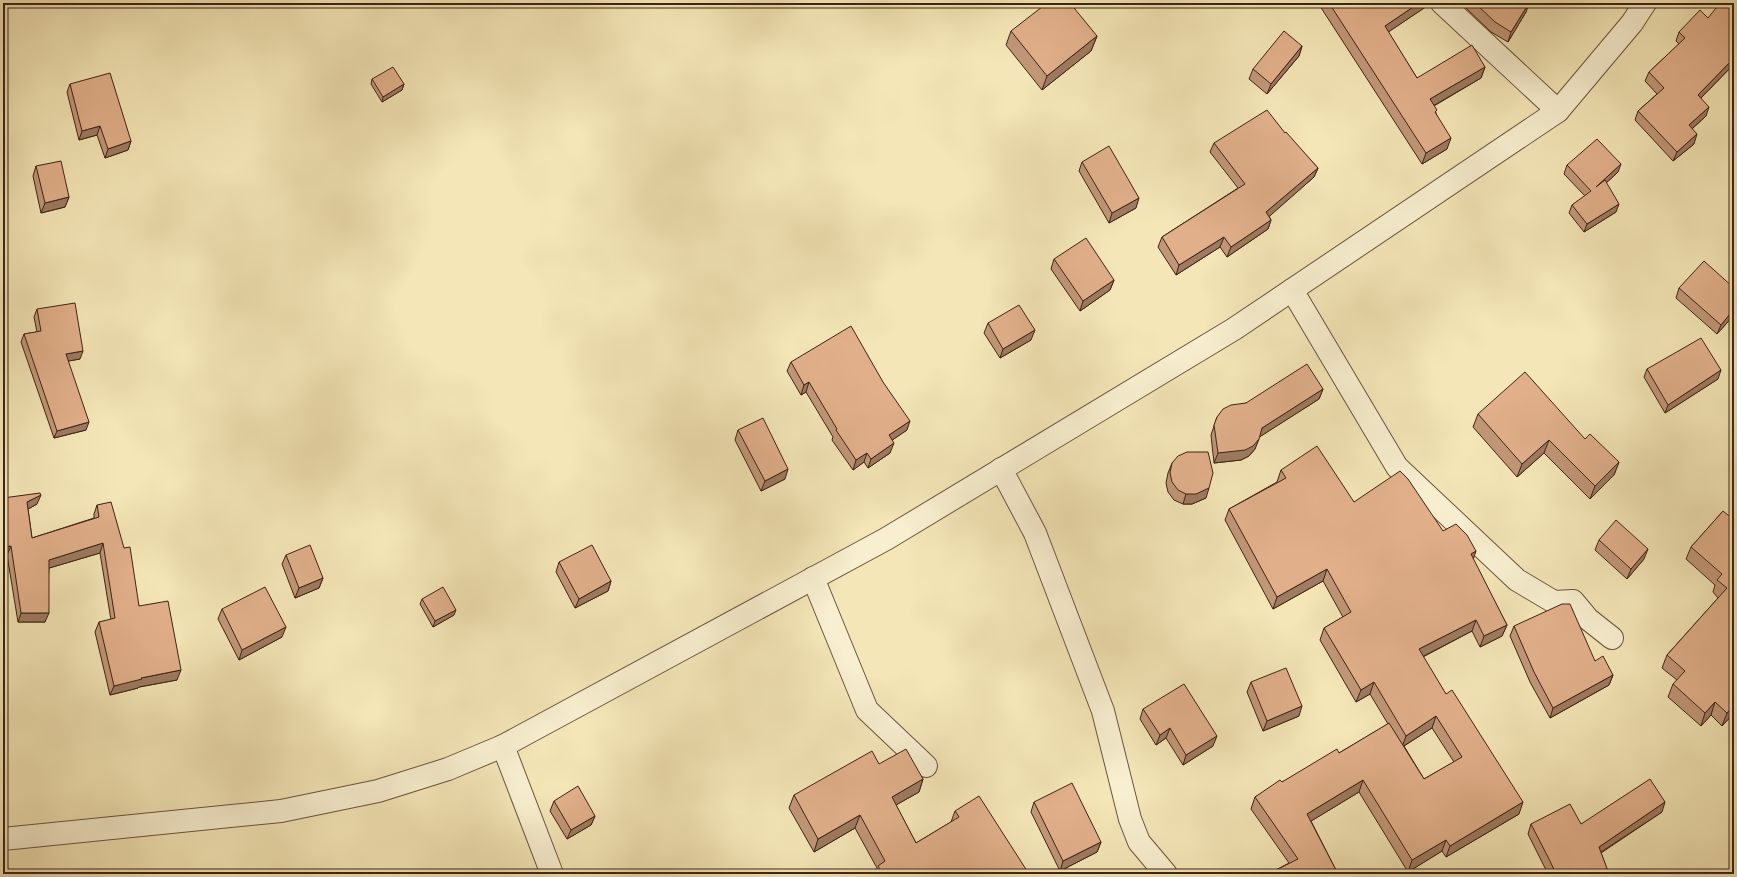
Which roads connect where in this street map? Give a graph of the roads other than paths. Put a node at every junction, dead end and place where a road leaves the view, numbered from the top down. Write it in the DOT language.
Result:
graph roads {
  1 [pos="1442,3"];
  2 [pos="1645,3"];
  3 [pos="1558,112"];
  4 [pos="1292,290"];
  5 [pos="1001,469"];
  6 [pos="813,578"];
  7 [pos="1612,638"];
  8 [pos="503,746"];
  9 [pos="926,766"];
  10 [pos="3,839"];
  11 [pos="552,874"];
  12 [pos="1166,874"];
  1 -- 3 [label="street"];
  2 -- 3 [label="street"];
  3 -- 4 [label="street"];
  4 -- 5 [label="street"];
  4 -- 7 [label="street"];
  5 -- 6 [label="street"];
  5 -- 12 [label="street"];
  6 -- 8 [label="street"];
  6 -- 9 [label="street"];
  8 -- 10 [label="street"];
  8 -- 11 [label="street"];
}
